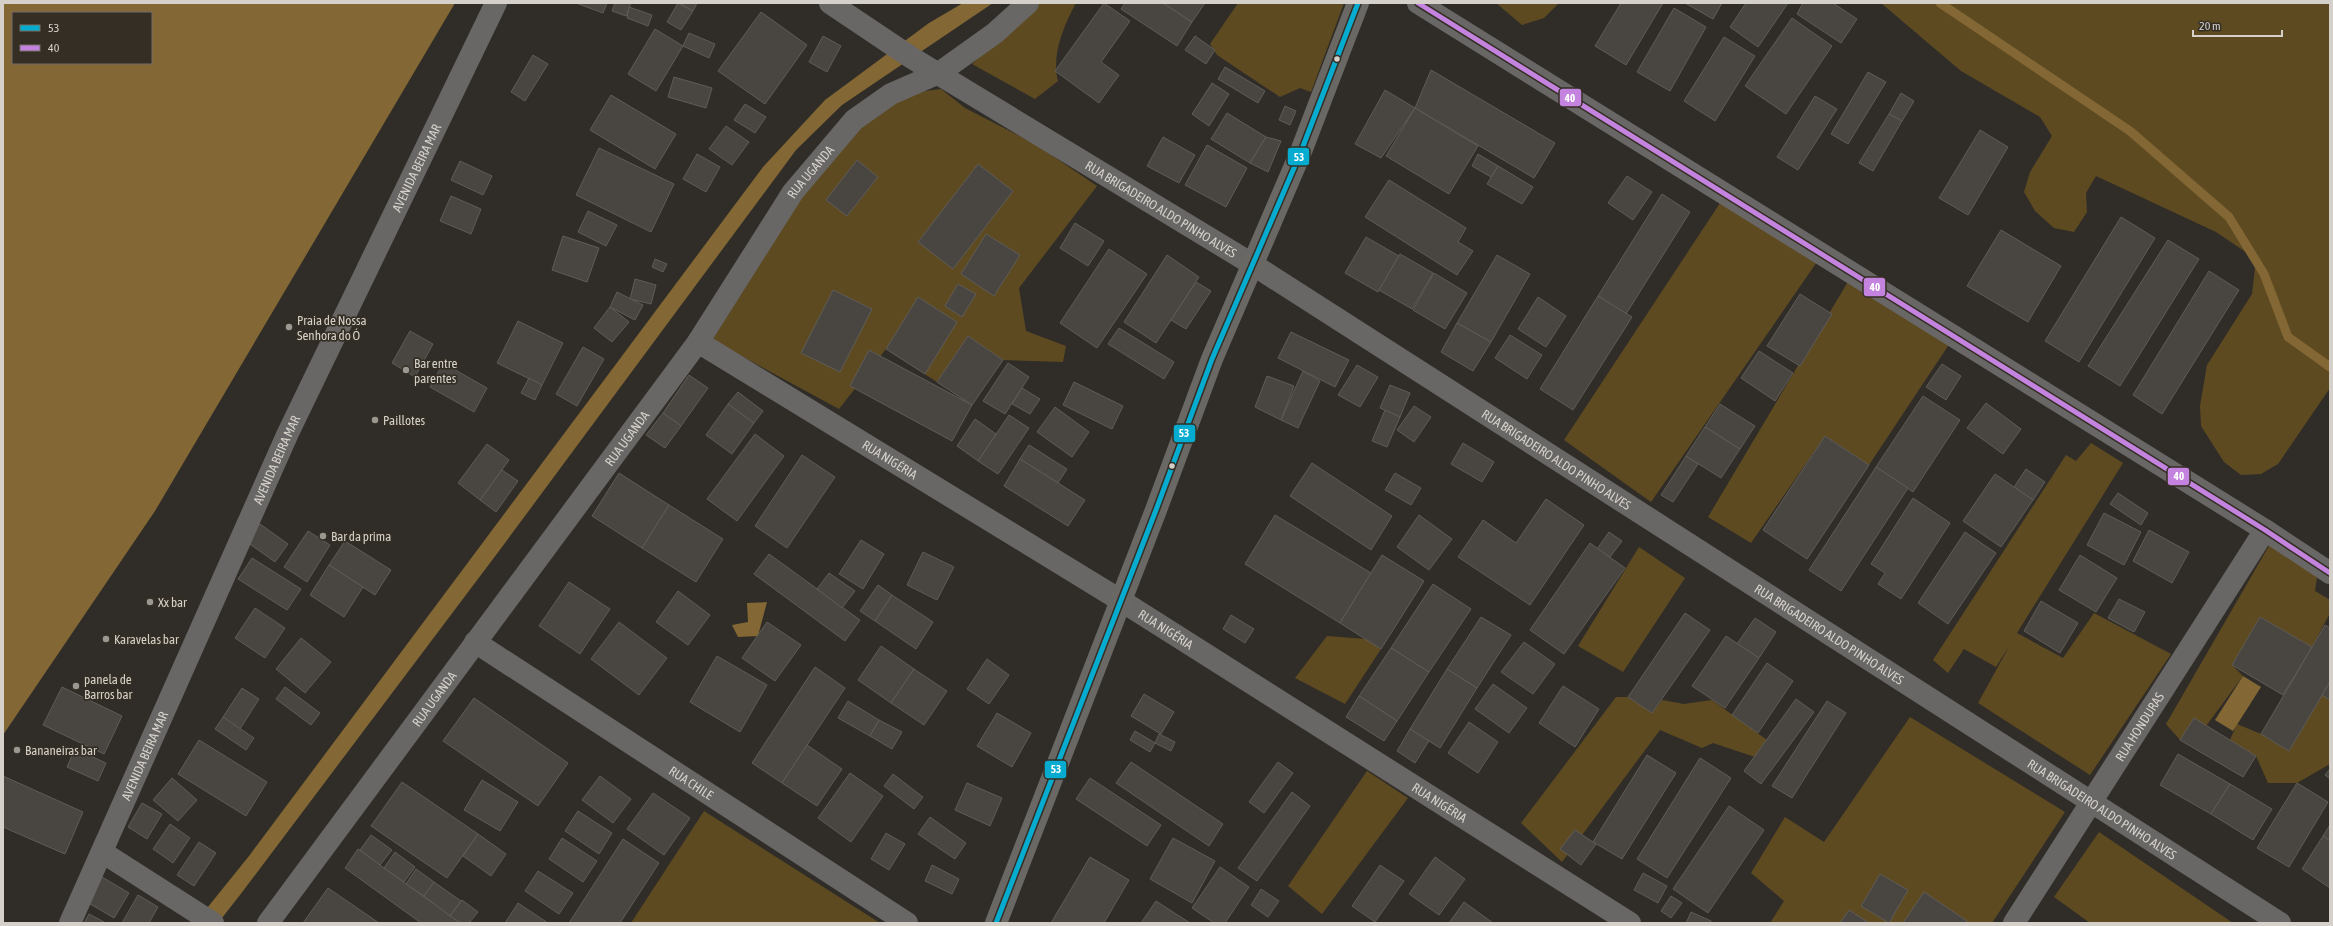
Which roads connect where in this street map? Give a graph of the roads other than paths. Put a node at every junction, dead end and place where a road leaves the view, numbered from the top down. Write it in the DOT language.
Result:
graph roads {
  1 [pos="496,3"];
  2 [pos="830,3"];
  3 [pos="1028,3"];
  4 [pos="1358,3"];
  5 [pos="1418,3"];
  6 [pos="939,73"];
  7 [pos="1252,264"];
  8 [pos="698,342"];
  9 [pos="2265,530"];
  10 [pos="2330,574"];
  11 [pos="1120,600"];
  12 [pos="475,642"];
  13 [pos="2092,804"];
  14 [pos="102,852"];
  15 [pos="70,923"];
  16 [pos="213,923"];
  17 [pos="268,923"];
  18 [pos="907,923"];
  19 [pos="996,923"];
  20 [pos="1630,923"];
  21 [pos="2014,923"];
  22 [pos="2280,923"];
  1 -- 14 [label="street, AVENIDA BEIRA MAR"];
  2 -- 6 [label="street, RUA BRIGADEIRO ALDO PINHO ALVES"];
  3 -- 6 [label="street, RUA UGANDA"];
  4 -- 7 [label="main road"];
  5 -- 9 [label="street"];
  6 -- 7 [label="street, RUA BRIGADEIRO ALDO PINHO ALVES"];
  6 -- 8 [label="street, RUA UGANDA"];
  7 -- 11 [label="main road"];
  7 -- 13 [label="street, RUA BRIGADEIRO ALDO PINHO ALVES"];
  8 -- 11 [label="street, RUA NIGÉRIA"];
  8 -- 12 [label="street, RUA UGANDA"];
  9 -- 10 [label="street"];
  9 -- 13 [label="street, RUA HONDURAS"];
  11 -- 19 [label="main road"];
  11 -- 20 [label="street, RUA NIGÉRIA"];
  12 -- 17 [label="street, RUA UGANDA"];
  12 -- 18 [label="street, RUA CHILE"];
  13 -- 21 [label="street, RUA HONDURAS"];
  13 -- 22 [label="street, RUA BRIGADEIRO ALDO PINHO ALVES"];
  14 -- 15 [label="street, AVENIDA BEIRA MAR"];
  14 -- 16 [label="street"];
}
